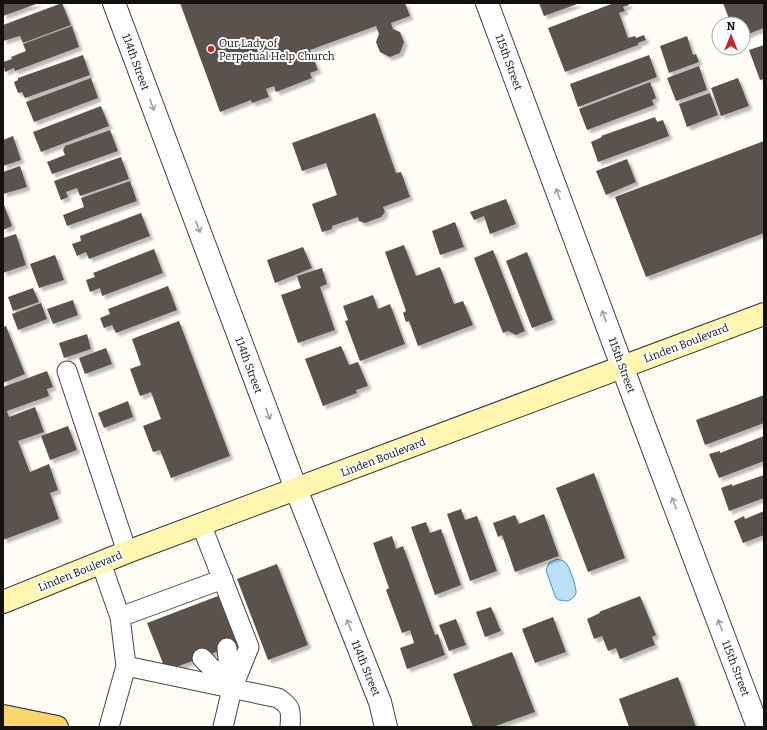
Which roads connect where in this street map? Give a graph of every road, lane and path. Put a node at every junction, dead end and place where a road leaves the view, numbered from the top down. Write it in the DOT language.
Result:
graph roads {
  1 [pos="114,3"];
  2 [pos="487,3"];
  3 [pos="764,314"];
  4 [pos="623,367"];
  5 [pos="67,371"];
  6 [pos="296,489"];
  7 [pos="201,524"];
  8 [pos="127,552"];
  9 [pos="101,562"];
  10 [pos="223,580"];
  11 [pos="3,602"];
  12 [pos="120,617"];
  13 [pos="227,648"];
  14 [pos="202,658"];
  15 [pos="126,666"];
  16 [pos="180,666"];
  17 [pos="232,689"];
  18 [pos="3,716"];
  19 [pos="57,727"];
  20 [pos="109,727"];
  21 [pos="223,727"];
  22 [pos="290,727"];
  23 [pos="386,727"];
  24 [pos="758,727"];
  1 -- 6 [label="street, 114th Street, one-way"];
  4 -- 2 [label="street, 115th Street, one-way"];
  3 -- 4 [label="main road, Linden Boulevard"];
  4 -- 6 [label="main road, Linden Boulevard"];
  24 -- 4 [label="street, 115th Street, one-way"];
  5 -- 8 [label="lane"];
  6 -- 7 [label="main road, Linden Boulevard"];
  23 -- 6 [label="street, 114th Street, one-way"];
  7 -- 8 [label="main road, Linden Boulevard"];
  7 -- 10 [label="lane"];
  8 -- 9 [label="main road, Linden Boulevard"];
  9 -- 11 [label="main road, Linden Boulevard"];
  9 -- 12 [label="lane"];
  10 -- 12 [label="lane"];
  10 -- 17 [label="lane"];
  12 -- 15 [label="lane"];
  13 -- 17 [label="lane"];
  14 -- 17 [label="lane"];
  15 -- 17 [label="lane"];
  15 -- 20 [label="lane"];
  16 -- 17 [label="lane"];
  17 -- 21 [label="lane"];
  17 -- 22 [label="lane"];
  18 -- 19 [label="main road"];
}
